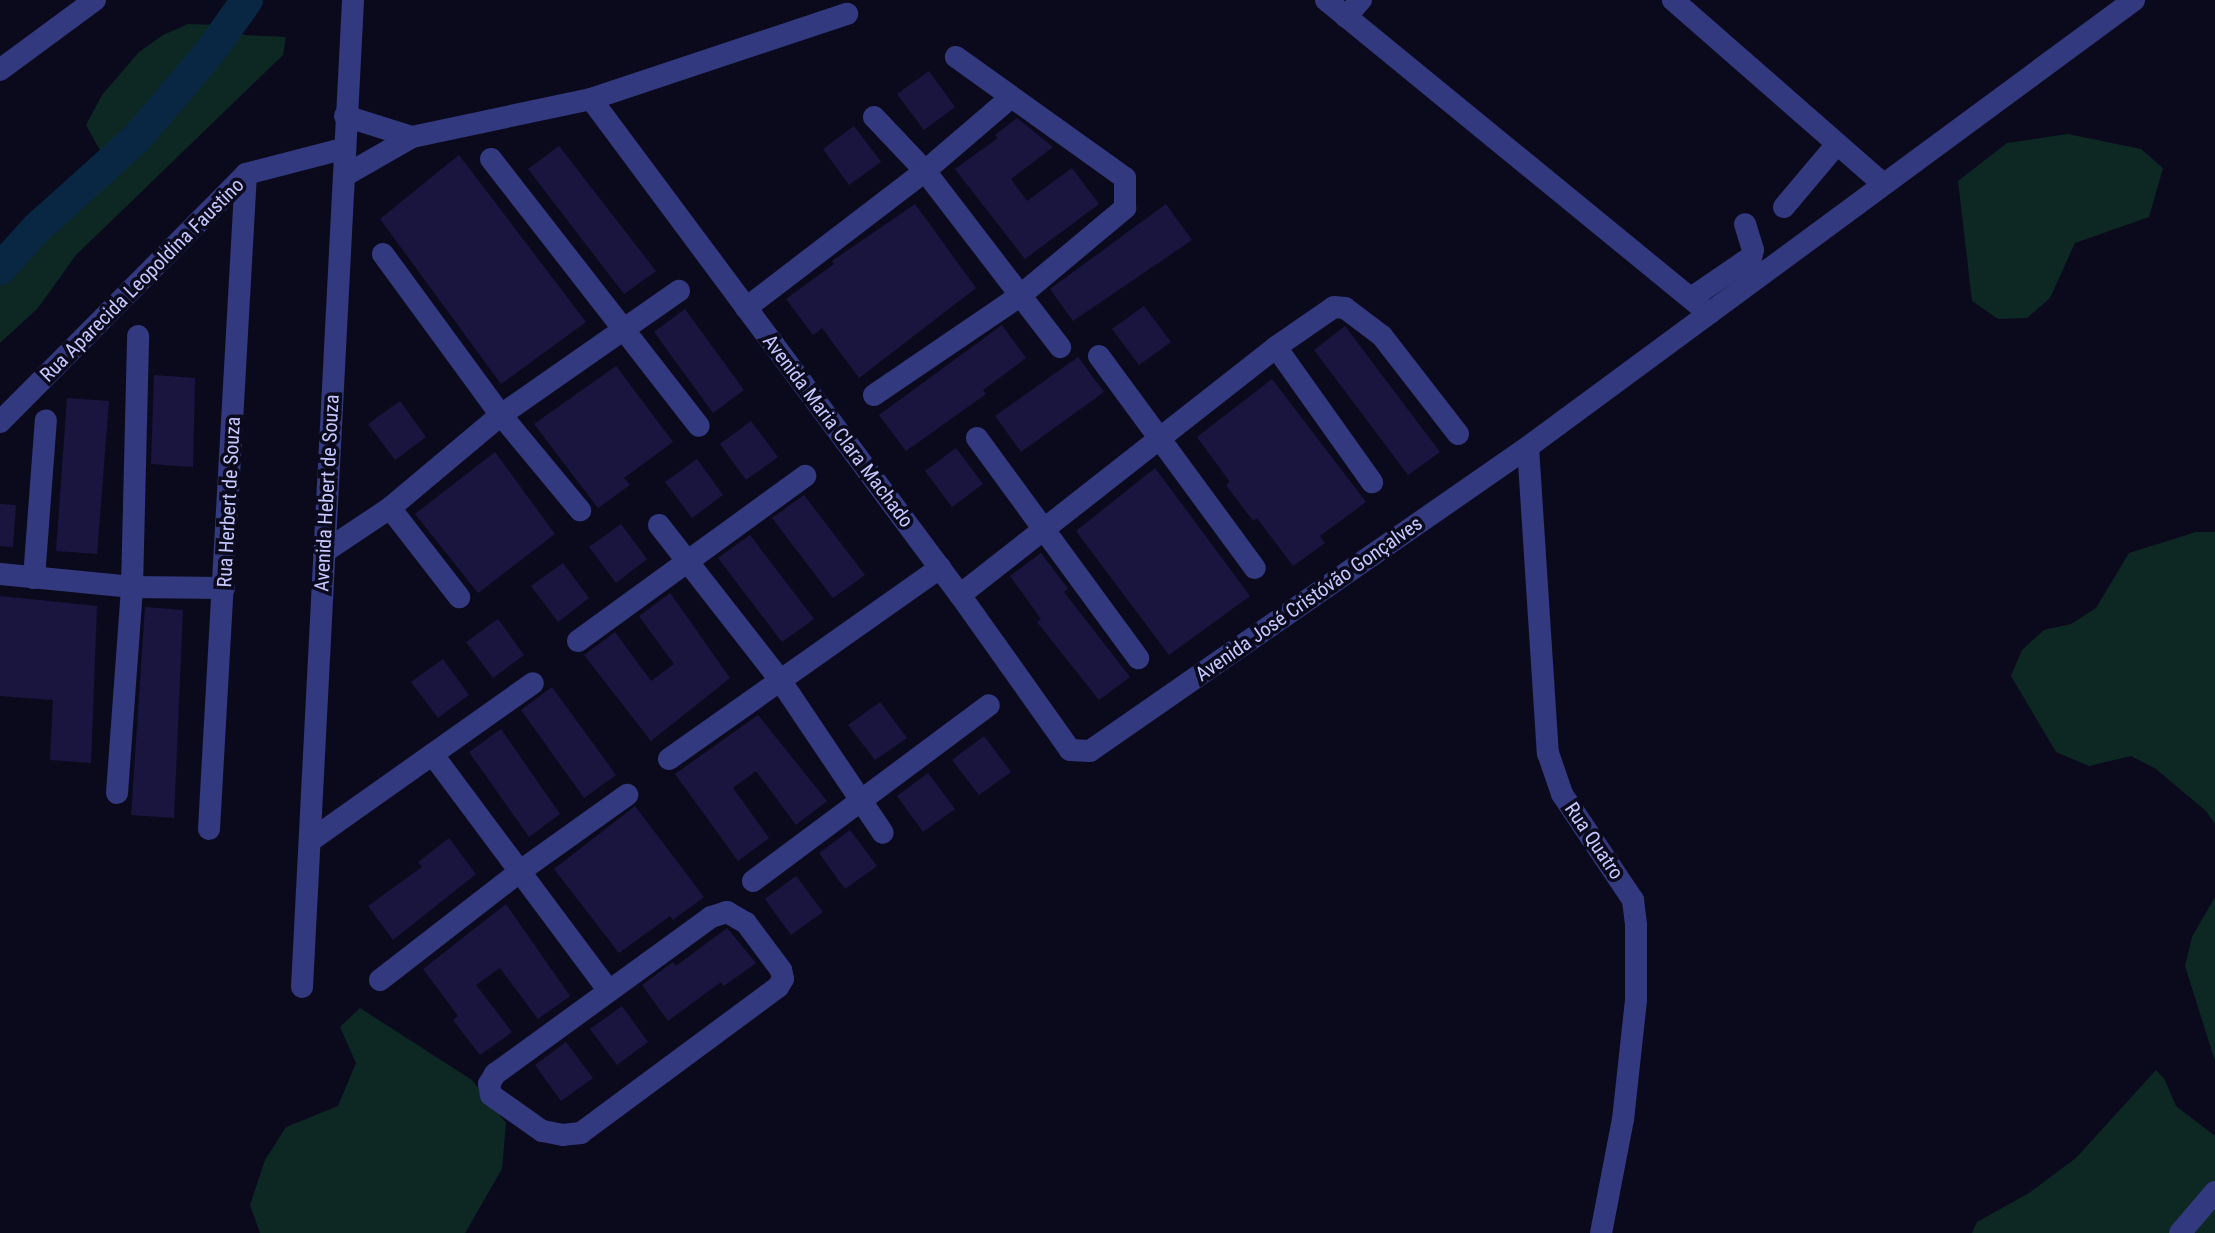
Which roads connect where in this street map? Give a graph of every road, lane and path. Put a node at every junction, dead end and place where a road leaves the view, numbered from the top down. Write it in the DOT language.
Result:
graph roads {
  1 [pos="95,0"];
  2 [pos="1326,0"];
  3 [pos="1673,0"];
  4 [pos="2134,0"];
  5 [pos="1354,8"];
  6 [pos="352,11"];
  7 [pos="847,14"];
  8 [pos="956,57"];
  9 [pos="0,70"];
  10 [pos="591,99"];
  11 [pos="1009,99"];
  12 [pos="345,116"];
  13 [pos="874,117"];
  14 [pos="412,137"];
  15 [pos="1837,144"];
  16 [pos="343,149"];
  17 [pos="491,159"];
  18 [pos="925,171"];
  19 [pos="246,174"];
  20 [pos="344,176"];
  21 [pos="1883,184"];
  22 [pos="1784,207"];
  23 [pos="1745,224"];
  24 [pos="383,254"];
  25 [pos="679,291"];
  26 [pos="1021,295"];
  27 [pos="1691,298"];
  28 [pos="746,308"];
  29 [pos="1709,313"];
  30 [pos="621,330"];
  31 [pos="138,336"];
  32 [pos="1060,347"];
  33 [pos="1276,347"];
  34 [pos="1099,356"];
  35 [pos="874,395"];
  36 [pos="501,415"];
  37 [pos="46,420"];
  38 [pos="0,422"];
  39 [pos="699,426"];
  40 [pos="1458,434"];
  41 [pos="1161,436"];
  42 [pos="977,438"];
  43 [pos="1528,447"];
  44 [pos="805,476"];
  45 [pos="1372,482"];
  46 [pos="390,508"];
  47 [pos="580,510"];
  48 [pos="659,525"];
  49 [pos="1043,529"];
  50 [pos="324,552"];
  51 [pos="685,561"];
  52 [pos="940,568"];
  53 [pos="1255,568"];
  54 [pos="0,574"];
  55 [pos="34,578"];
  56 [pos="132,587"];
  57 [pos="224,588"];
  58 [pos="960,595"];
  59 [pos="459,597"];
  60 [pos="578,641"];
  61 [pos="1138,658"];
  62 [pos="780,680"];
  63 [pos="533,683"];
  64 [pos="989,705"];
  65 [pos="1090,751"];
  66 [pos="433,755"];
  67 [pos="669,759"];
  68 [pos="117,793"];
  69 [pos="627,795"];
  70 [pos="862,802"];
  71 [pos="209,829"];
  72 [pos="883,833"];
  73 [pos="310,841"];
  74 [pos="519,872"];
  75 [pos="753,881"];
  76 [pos="380,980"];
  77 [pos="302,987"];
  78 [pos="608,990"];
  79 [pos="2215,1192"];
  80 [pos="1601,1233"];
  81 [pos="2180,1233"];
  1 -- 9 [label="street"];
  2 -- 5 [label="street"];
  3 -- 15 [label="street"];
  4 -- 21 [label="street, Avenida José Cristóvão Gonçalves"];
  5 -- 27 [label="street"];
  6 -- 12 [label="street, Avenida Hebert de Souza"];
  7 -- 10 [label="street"];
  8 -- 11 [label="street"];
  10 -- 14 [label="street"];
  10 -- 28 [label="street, Avenida Maria Clara Machado"];
  11 -- 18 [label="street"];
  11 -- 26 [label="street"];
  12 -- 14 [label="street"];
  12 -- 16 [label="street, Avenida Hebert de Souza"];
  13 -- 18 [label="street"];
  14 -- 20 [label="street"];
  15 -- 21 [label="street"];
  15 -- 22 [label="street"];
  16 -- 19 [label="street, Rua Aparecida Leopoldina Faustino"];
  16 -- 20 [label="street, Avenida Hebert de Souza"];
  17 -- 30 [label="street"];
  18 -- 26 [label="street"];
  18 -- 28 [label="street"];
  19 -- 38 [label="street, Rua Aparecida Leopoldina Faustino"];
  19 -- 57 [label="street, Rua Herbert de Souza"];
  20 -- 50 [label="street, Avenida Hebert de Souza"];
  21 -- 29 [label="street, Avenida José Cristóvão Gonçalves"];
  23 -- 27 [label="street"];
  24 -- 36 [label="street"];
  25 -- 30 [label="street"];
  26 -- 32 [label="street"];
  26 -- 35 [label="street"];
  27 -- 29 [label="street"];
  28 -- 52 [label="street, Avenida Maria Clara Machado"];
  29 -- 43 [label="street, Avenida José Cristóvão Gonçalves"];
  30 -- 36 [label="street"];
  30 -- 39 [label="street"];
  31 -- 56 [label="street"];
  33 -- 40 [label="street"];
  33 -- 41 [label="street"];
  33 -- 45 [label="street"];
  34 -- 41 [label="street"];
  36 -- 46 [label="street"];
  36 -- 47 [label="street"];
  37 -- 55 [label="street"];
  41 -- 49 [label="street"];
  41 -- 53 [label="street"];
  42 -- 49 [label="street"];
  43 -- 65 [label="street, Avenida José Cristóvão Gonçalves"];
  43 -- 80 [label="street, Rua Quatro"];
  44 -- 51 [label="street"];
  46 -- 50 [label="street"];
  46 -- 59 [label="street"];
  48 -- 51 [label="street"];
  49 -- 58 [label="street"];
  49 -- 61 [label="street"];
  50 -- 73 [label="street, Avenida Hebert de Souza"];
  51 -- 60 [label="street"];
  51 -- 62 [label="street"];
  52 -- 58 [label="street, Avenida Maria Clara Machado"];
  52 -- 62 [label="street"];
  54 -- 55 [label="street"];
  55 -- 56 [label="street"];
  56 -- 57 [label="street"];
  56 -- 68 [label="street"];
  57 -- 71 [label="street, Rua Herbert de Souza"];
  58 -- 65 [label="street, Avenida Maria Clara Machado"];
  62 -- 67 [label="street"];
  62 -- 70 [label="street"];
  63 -- 66 [label="street"];
  64 -- 70 [label="street"];
  66 -- 73 [label="street"];
  66 -- 74 [label="street"];
  69 -- 74 [label="street"];
  70 -- 72 [label="street"];
  70 -- 75 [label="street"];
  73 -- 77 [label="street, Avenida Hebert de Souza"];
  74 -- 76 [label="street"];
  74 -- 78 [label="street"];
  78 -- 78 [label="street"];
  79 -- 81 [label="street"];
}
